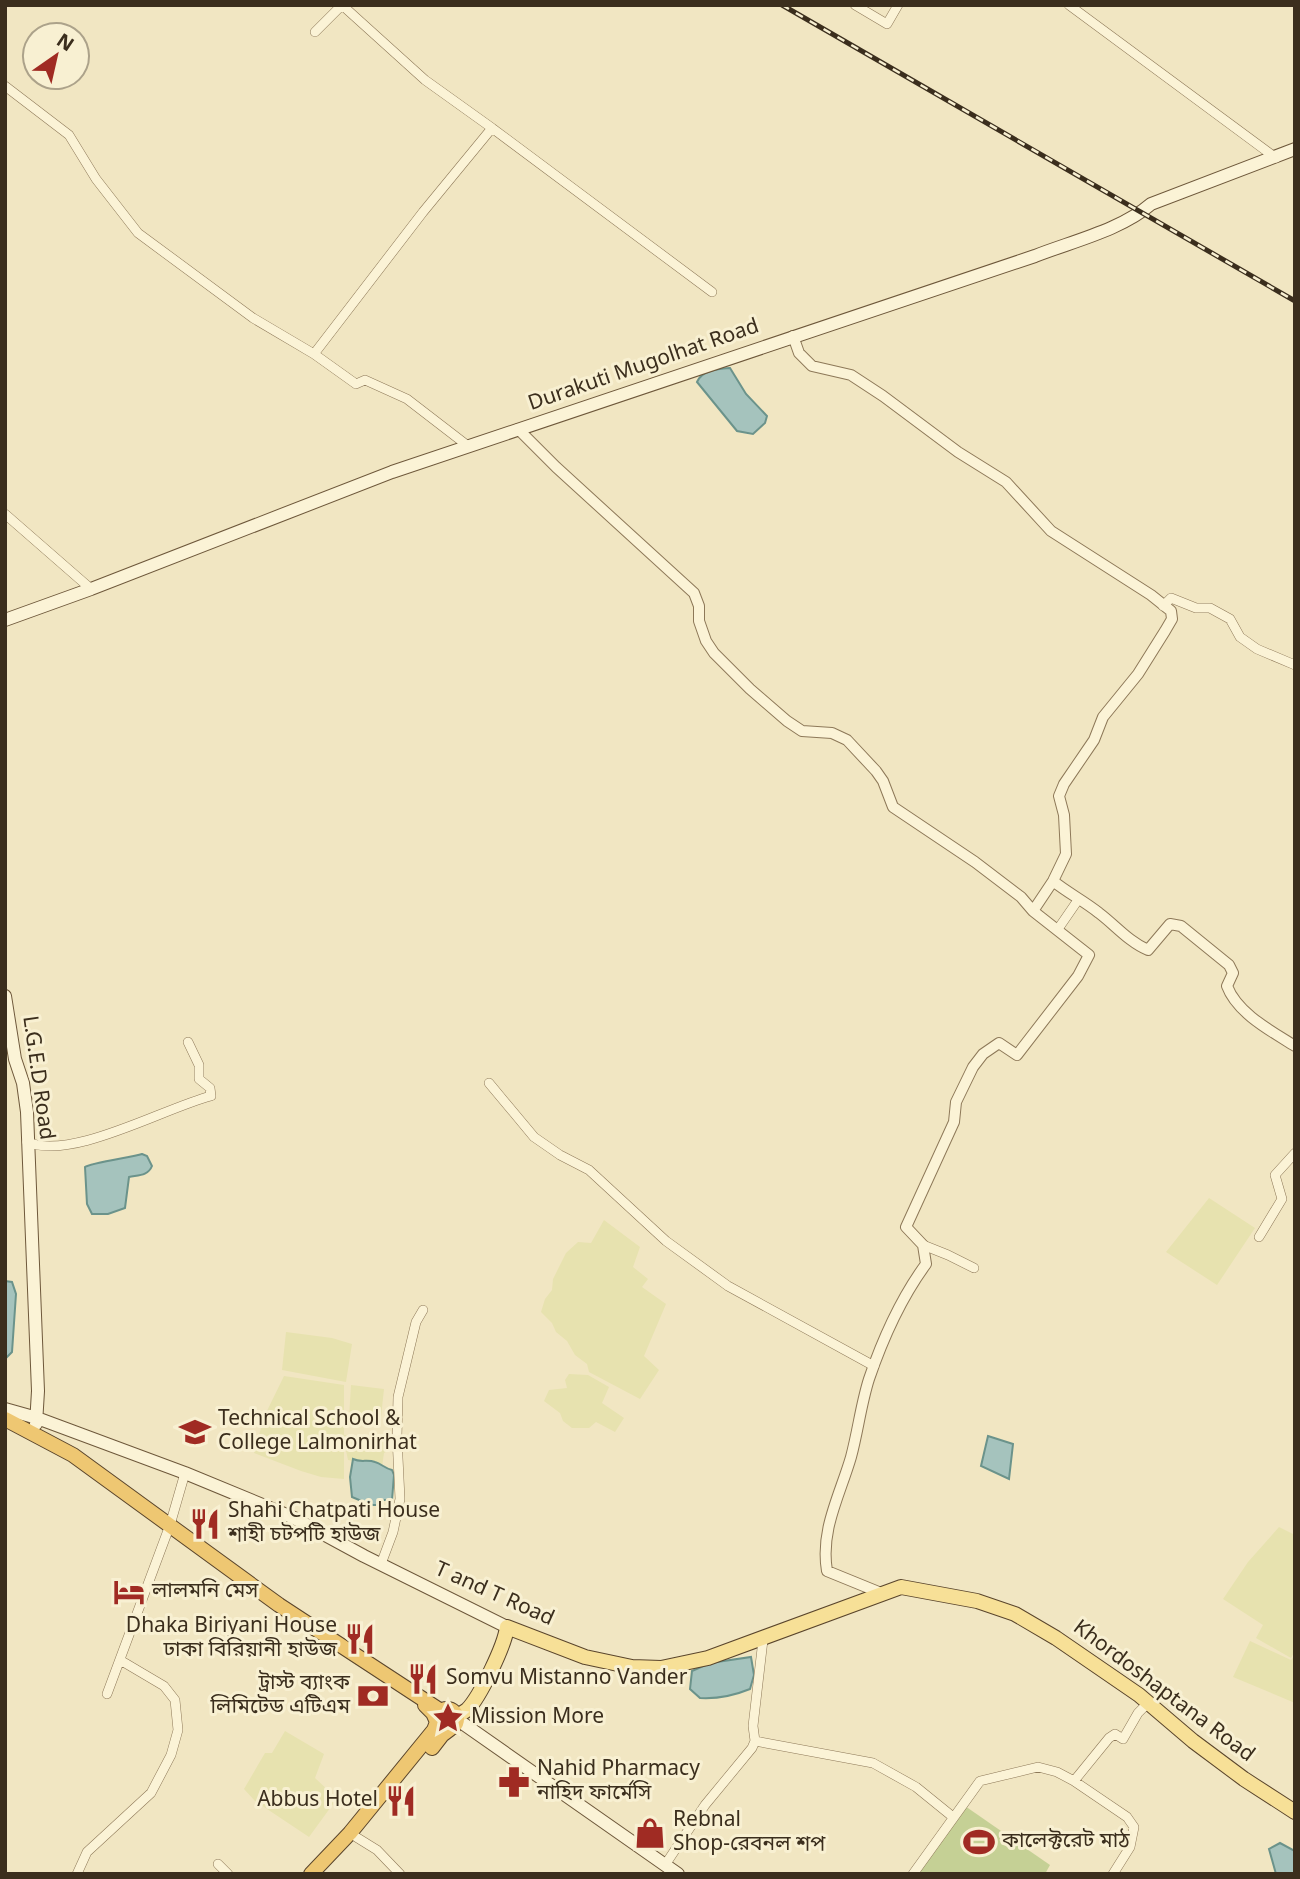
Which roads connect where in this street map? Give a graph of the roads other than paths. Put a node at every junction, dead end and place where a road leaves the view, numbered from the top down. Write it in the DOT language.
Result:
graph roads {
  1 [pos="342,5"];
  2 [pos="855,5"];
  3 [pos="898,5"];
  4 [pos="1069,5"];
  5 [pos="316,32"];
  6 [pos="5,86"];
  7 [pos="492,128"];
  8 [pos="1295,149"];
  9 [pos="1276,158"];
  10 [pos="712,292"];
  11 [pos="793,336"];
  12 [pos="314,354"];
  13 [pos="518,429"];
  14 [pos="468,446"];
  15 [pos="5,514"];
  16 [pos="90,589"];
  17 [pos="1163,606"];
  18 [pos="5,620"];
  19 [pos="1295,665"];
  20 [pos="1053,881"];
  21 [pos="1078,900"];
  22 [pos="1033,911"];
  23 [pos="1058,929"];
  24 [pos="5,996"];
  25 [pos="188,1042"];
  26 [pos="1295,1045"];
  27 [pos="489,1083"];
  28 [pos="27,1142"];
  29 [pos="1295,1153"];
  30 [pos="1259,1237"];
  31 [pos="923,1245"];
  32 [pos="974,1268"];
  33 [pos="423,1310"];
  34 [pos="874,1366"];
  35 [pos="5,1409"];
  36 [pos="37,1418"];
  37 [pos="5,1419"];
  38 [pos="36,1435"];
  39 [pos="185,1473"];
  40 [pos="170,1525"];
  41 [pos="381,1564"];
  42 [pos="881,1593"];
  43 [pos="507,1627"];
  44 [pos="764,1640"];
  45 [pos="120,1660"];
  46 [pos="107,1694"];
  47 [pos="1147,1704"];
  48 [pos="449,1719"];
  49 [pos="755,1741"];
  50 [pos="1074,1781"];
  51 [pos="1295,1812"];
  52 [pos="953,1817"];
  53 [pos="356,1837"];
  54 [pos="218,1864"];
  55 [pos="665,1865"];
  56 [pos="77,1874"];
  57 [pos="228,1874"];
  58 [pos="311,1874"];
  59 [pos="321,1874"];
  60 [pos="400,1874"];
  61 [pos="678,1874"];
  62 [pos="913,1874"];
  63 [pos="1113,1874"];
  1 -- 5 [label="street"];
  1 -- 7 [label="street"];
  2 -- 3 [label="street"];
  4 -- 9 [label="street"];
  6 -- 12 [label="street"];
  7 -- 10 [label="street"];
  7 -- 12 [label="street"];
  8 -- 9 [label="main road, Durakuti Mugolhat Road"];
  9 -- 11 [label="main road, Durakuti Mugolhat Road"];
  11 -- 13 [label="main road, Durakuti Mugolhat Road"];
  11 -- 17 [label="street"];
  12 -- 14 [label="street"];
  13 -- 14 [label="main road, Durakuti Mugolhat Road"];
  13 -- 22 [label="street"];
  14 -- 16 [label="main road, Durakuti Mugolhat Road"];
  15 -- 16 [label="street"];
  16 -- 18 [label="main road, Durakuti Mugolhat Road"];
  17 -- 19 [label="street"];
  17 -- 20 [label="street"];
  20 -- 21 [label="street"];
  20 -- 22 [label="street"];
  21 -- 23 [label="street"];
  21 -- 26 [label="street"];
  22 -- 23 [label="street"];
  23 -- 31 [label="street"];
  24 -- 28 [label="main road, L.G.E.D Road"];
  25 -- 28 [label="street"];
  27 -- 34 [label="street"];
  28 -- 36 [label="main road, L.G.E.D Road"];
  29 -- 30 [label="street"];
  31 -- 32 [label="street"];
  31 -- 34 [label="street"];
  33 -- 41 [label="street"];
  34 -- 42 [label="street"];
  35 -- 36 [label="main road, T and T Road"];
  36 -- 38 [label="main road, L.G.E.D Road"];
  36 -- 39 [label="main road, T and T Road"];
  37 -- 38 [label="highway"];
  38 -- 40 [label="highway"];
  39 -- 40 [label="street"];
  39 -- 41 [label="main road, T and T Road"];
  40 -- 45 [label="street"];
  40 -- 48 [label="highway"];
  41 -- 43 [label="main road, T and T Road"];
  42 -- 44 [label="main road, Khordoshaptana Road"];
  42 -- 47 [label="main road, Khordoshaptana Road"];
  43 -- 44 [label="main road, T and T Road"];
  43 -- 48 [label="main road"];
  44 -- 49 [label="street"];
  45 -- 46 [label="street"];
  45 -- 56 [label="street"];
  47 -- 50 [label="street"];
  47 -- 51 [label="main road, Khordoshaptana Road"];
  48 -- 53 [label="highway"];
  48 -- 55 [label="main road"];
  48 -- 58 [label="highway"];
  49 -- 52 [label="street"];
  49 -- 55 [label="street"];
  50 -- 52 [label="street"];
  50 -- 63 [label="street"];
  52 -- 62 [label="street"];
  53 -- 59 [label="highway"];
  53 -- 60 [label="street"];
  54 -- 57 [label="street"];
  55 -- 61 [label="main road"];
}
